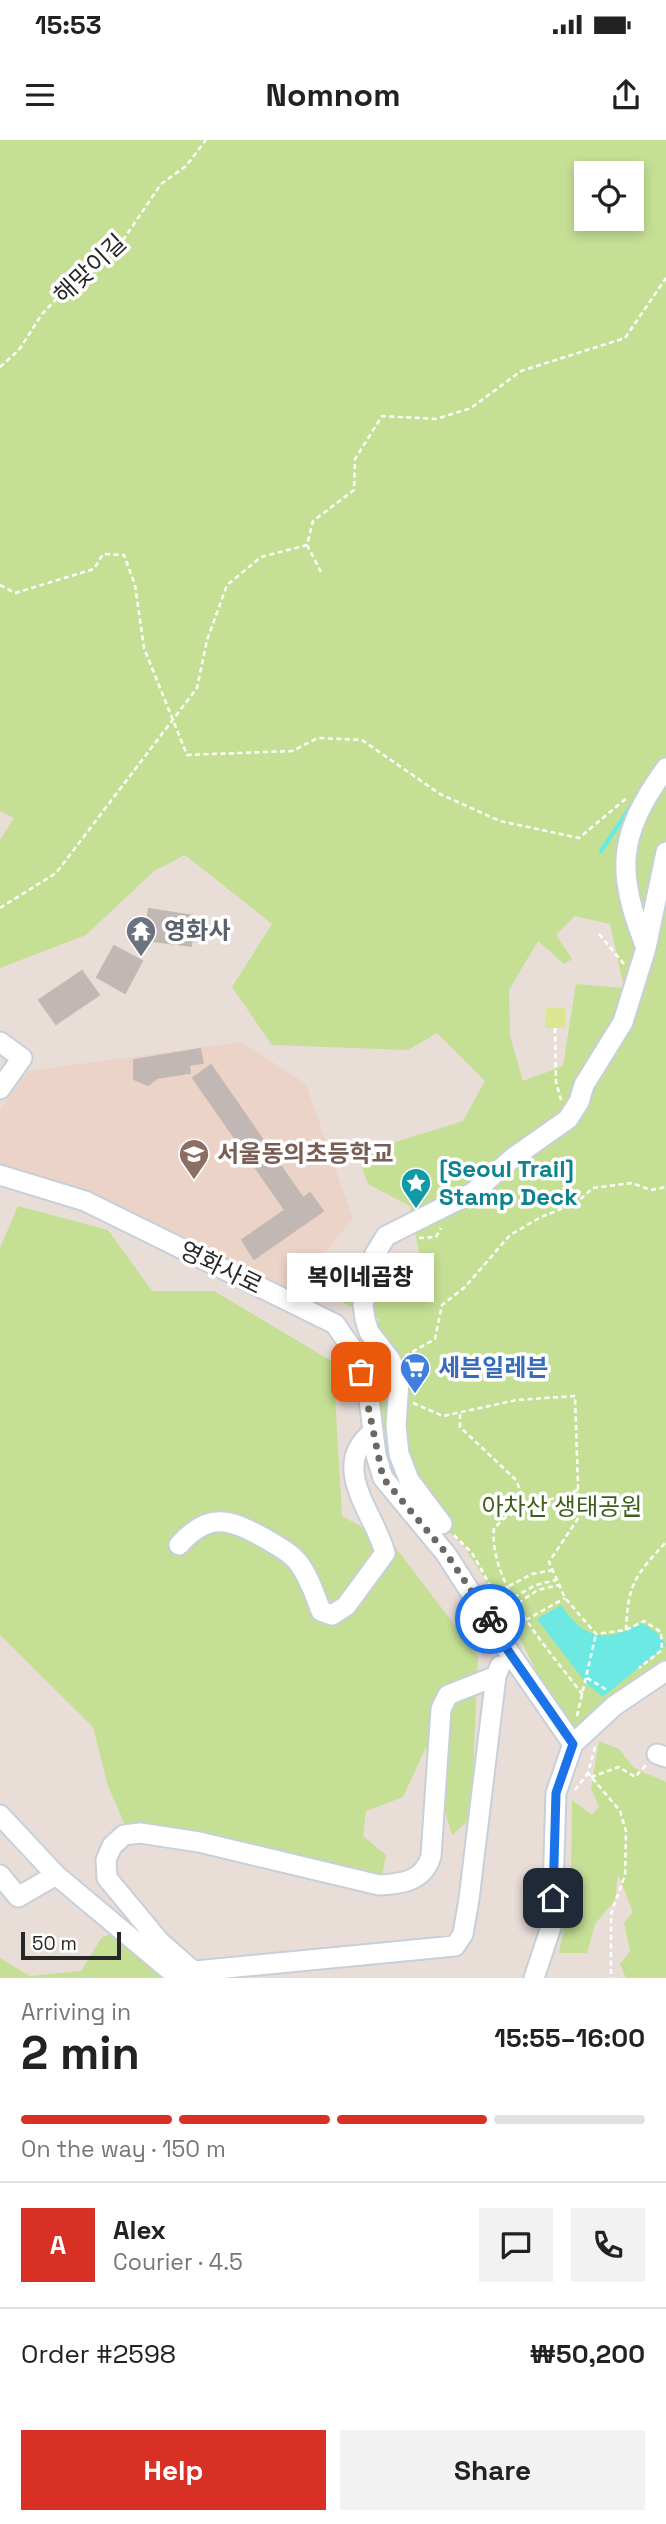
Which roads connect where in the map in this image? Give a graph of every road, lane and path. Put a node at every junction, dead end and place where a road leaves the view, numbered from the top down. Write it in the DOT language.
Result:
graph roads {
  1 [pos="206,140"];
  2 [pos="666,278"];
  3 [pos="0,366"];
  4 [pos="307,545"];
  5 [pos="321,572"];
  6 [pos="0,585"];
  7 [pos="172,720"];
  8 [pos="666,768"];
  9 [pos="635,789"];
  10 [pos="666,852"];
  11 [pos="0,908"];
  12 [pos="599,934"];
  13 [pos="646,948"];
  14 [pos="635,977"];
  15 [pos="555,1028"];
  16 [pos="0,1042"];
  17 [pos="0,1089"];
  18 [pos="571,1114"];
  19 [pos="0,1175"];
  20 [pos="666,1186"];
  21 [pos="393,1366"];
  22 [pos="397,1396"];
  23 [pos="460,1413"];
  24 [pos="373,1432"];
  25 [pos="578,1490"];
  26 [pos="527,1507"];
  27 [pos="442,1524"];
  28 [pos="666,1542"];
  29 [pos="179,1545"];
  30 [pos="553,1570"];
  31 [pos="557,1580"];
  32 [pos="559,1585"];
  33 [pos="509,1586"];
  34 [pos="514,1597"];
  35 [pos="565,1598"];
  36 [pos="517,1603"];
  37 [pos="526,1620"];
  38 [pos="626,1630"];
  39 [pos="516,1631"];
  40 [pos="596,1634"];
  41 [pos="507,1649"];
  42 [pos="666,1671"];
  43 [pos="631,1675"];
  44 [pos="496,1676"];
  45 [pos="587,1678"];
  46 [pos="610,1692"];
  47 [pos="583,1695"];
  48 [pos="569,1715"];
  49 [pos="597,1740"];
  50 [pos="573,1744"];
  51 [pos="662,1755"];
  52 [pos="591,1777"];
  53 [pos="0,1815"];
  54 [pos="0,1875"];
  55 [pos="56,1875"];
  56 [pos="186,1974"];
  57 [pos="534,1978"];
  58 [pos="611,1978"];
  1 -- 3 [label="path, 해맞이길"];
  2 -- 4 [label="path"];
  4 -- 5 [label="path"];
  4 -- 7 [label="path"];
  6 -- 7 [label="path"];
  7 -- 9 [label="path"];
  7 -- 11 [label="path"];
  8 -- 13 [label="street"];
  10 -- 13 [label="street"];
  12 -- 14 [label="path"];
  13 -- 14 [label="street"];
  14 -- 18 [label="street"];
  15 -- 18 [label="path"];
  16 -- 17 [label="street"];
  18 -- 21 [label="street"];
  19 -- 24 [label="street, 영화사로"];
  20 -- 21 [label="path"];
  21 -- 22 [label="street"];
  22 -- 23 [label="path"];
  22 -- 27 [label="street"];
  23 -- 25 [label="path"];
  23 -- 26 [label="path"];
  24 -- 29 [label="street"];
  24 -- 41 [label="street, 영화사로"];
  25 -- 26 [label="path"];
  25 -- 30 [label="path"];
  26 -- 33 [label="path"];
  27 -- 39 [label="path"];
  28 -- 38 [label="path"];
  30 -- 31 [label="path"];
  30 -- 33 [label="path"];
  31 -- 32 [label="path"];
  31 -- 34 [label="path"];
  32 -- 35 [label="path"];
  32 -- 36 [label="path"];
  33 -- 34 [label="path"];
  34 -- 36 [label="path"];
  35 -- 37 [label="path"];
  35 -- 40 [label="path"];
  36 -- 37 [label="path"];
  37 -- 47 [label="path"];
  38 -- 40 [label="path"];
  38 -- 43 [label="path"];
  40 -- 45 [label="path"];
  41 -- 44 [label="street"];
  41 -- 50 [label="street, 영화사로"];
  42 -- 50 [label="street"];
  44 -- 56 [label="street"];
  44 -- 56 [label="street"];
  45 -- 46 [label="path"];
  45 -- 47 [label="path"];
  47 -- 48 [label="path"];
  49 -- 52 [label="path"];
  50 -- 57 [label="street"];
  51 -- 52 [label="path"];
  52 -- 58 [label="path"];
  53 -- 55 [label="street"];
  54 -- 55 [label="street"];
  55 -- 56 [label="street"];
}
